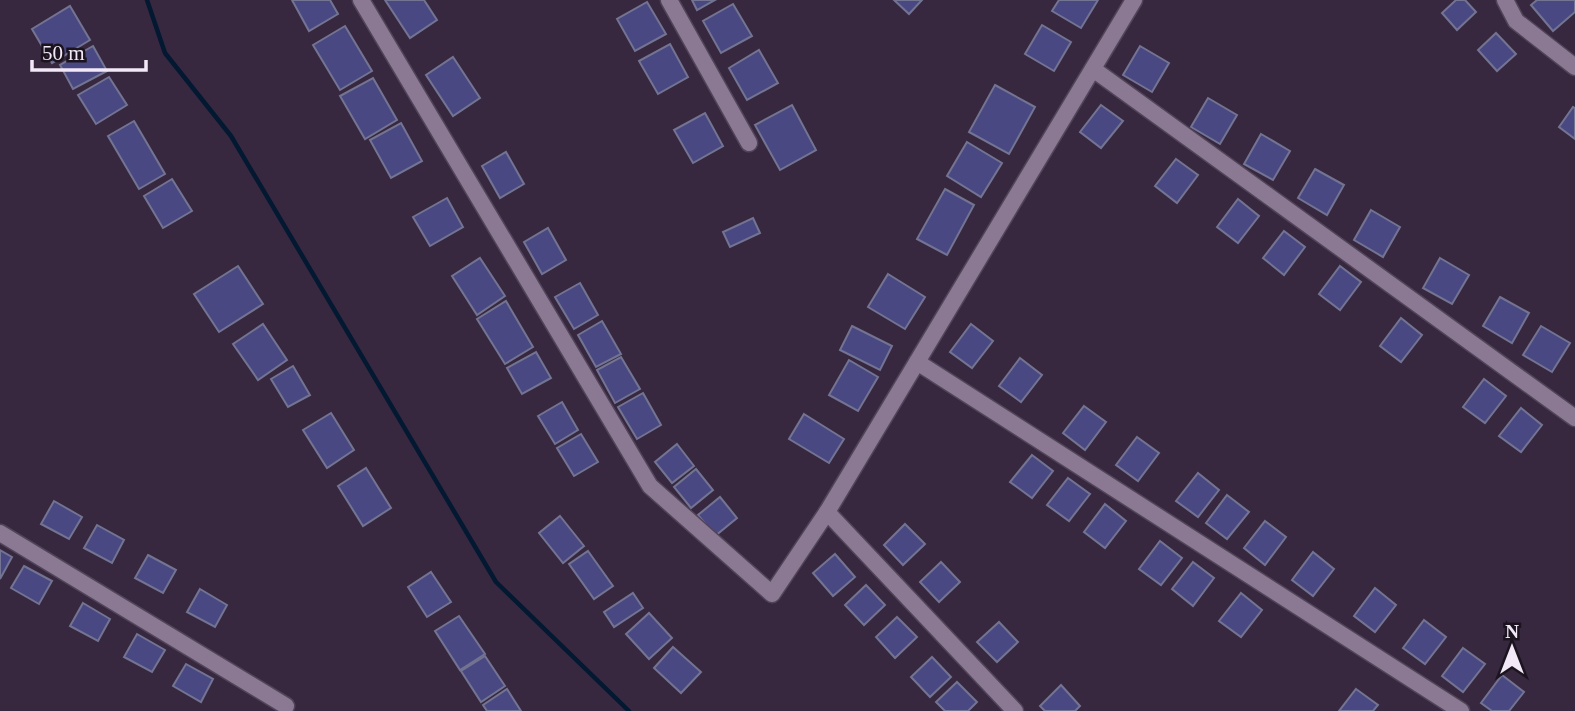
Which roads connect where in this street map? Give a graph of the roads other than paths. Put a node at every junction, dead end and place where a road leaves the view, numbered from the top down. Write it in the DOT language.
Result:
graph roads {
  1 [pos="361,0"];
  2 [pos="669,0"];
  3 [pos="1134,0"];
  4 [pos="1504,0"];
  5 [pos="1575,67"];
  6 [pos="1093,69"];
  7 [pos="749,144"];
  8 [pos="917,362"];
  9 [pos="1575,418"];
  10 [pos="827,512"];
  11 [pos="0,533"];
  12 [pos="286,706"];
  13 [pos="1015,711"];
  14 [pos="1461,711"];
  1 -- 10 [label="street"];
  2 -- 7 [label="street"];
  3 -- 6 [label="street"];
  4 -- 5 [label="street"];
  6 -- 8 [label="street"];
  6 -- 9 [label="street"];
  8 -- 10 [label="street"];
  8 -- 14 [label="street"];
  10 -- 13 [label="street"];
  11 -- 12 [label="street"];
}
